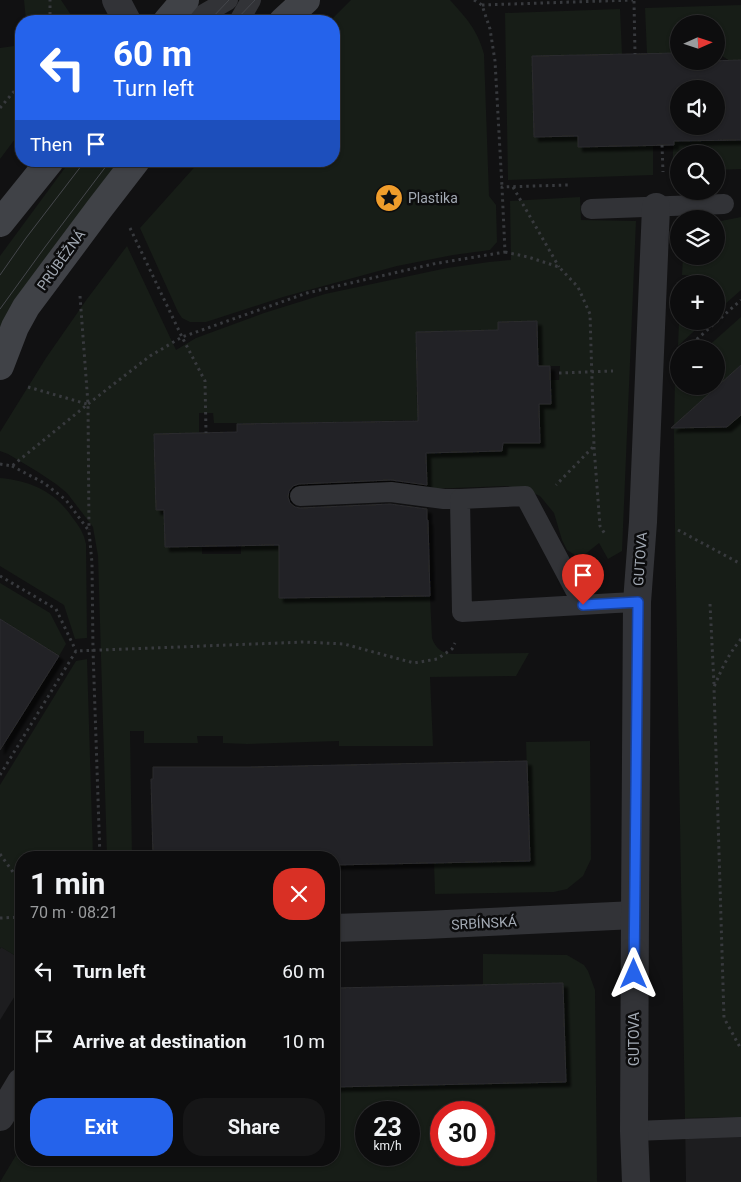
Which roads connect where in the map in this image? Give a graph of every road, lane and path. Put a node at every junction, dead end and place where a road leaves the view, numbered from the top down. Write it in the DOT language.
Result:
graph roads {
  1 [pos="50,0"];
  2 [pos="116,0"];
  3 [pos="185,0"];
  4 [pos="228,0"];
  5 [pos="251,0"];
  6 [pos="306,0"];
  7 [pos="474,0"];
  8 [pos="634,0"];
  9 [pos="482,5"];
  10 [pos="50,15"];
  11 [pos="124,15"];
  12 [pos="172,15"];
  13 [pos="202,15"];
  14 [pos="242,15"];
  15 [pos="290,15"];
  16 [pos="635,54"];
  17 [pos="15,90"];
  18 [pos="0,108"];
  19 [pos="662,145"];
  20 [pos="45,167"];
  21 [pos="131,167"];
  22 [pos="663,172"];
  23 [pos="573,185"];
  24 [pos="502,187"];
  25 [pos="513,187"];
  26 [pos="724,204"];
  27 [pos="656,207"];
  28 [pos="592,209"];
  29 [pos="0,223"];
  30 [pos="129,226"];
  31 [pos="505,252"];
  32 [pos="559,267"];
  33 [pos="80,296"];
  34 [pos="741,300"];
  35 [pos="182,338"];
  36 [pos="696,340"];
  37 [pos="0,366"];
  38 [pos="592,372"];
  39 [pos="605,372"];
  40 [pos="559,373"];
  41 [pos="26,386"];
  42 [pos="88,404"];
  43 [pos="206,433"];
  44 [pos="594,446"];
  45 [pos="0,464"];
  46 [pos="12,466"];
  47 [pos="300,496"];
  48 [pos="460,499"];
  49 [pos="532,510"];
  50 [pos="643,522"];
  51 [pos="89,531"];
  52 [pos="608,541"];
  53 [pos="741,564"];
  54 [pos="0,576"];
  55 [pos="638,602"];
  56 [pos="710,604"];
  57 [pos="583,605"];
  58 [pos="471,611"];
  59 [pos="741,639"];
  60 [pos="93,650"];
  61 [pos="76,651"];
  62 [pos="714,688"];
  63 [pos="0,775"];
  64 [pos="100,851"];
  65 [pos="0,854"];
  66 [pos="15,875"];
  67 [pos="635,915"];
  68 [pos="15,917"];
  69 [pos="0,918"];
  70 [pos="340,928"];
  71 [pos="741,1049"];
  72 [pos="15,1092"];
  73 [pos="0,1117"];
  74 [pos="741,1127"];
  75 [pos="634,1131"];
  76 [pos="636,1182"];
  1 -- 10 [label="path"];
  2 -- 11 [label="street"];
  3 -- 12 [label="main road"];
  4 -- 13 [label="lane"];
  5 -- 14 [label="lane"];
  6 -- 15 [label="main road"];
  7 -- 9 [label="path"];
  8 -- 9 [label="path"];
  8 -- 16 [label="path"];
  9 -- 24 [label="path"];
  17 -- 18 [label="path"];
  19 -- 22 [label="path"];
  20 -- 29 [label="main road"];
  21 -- 37 [label="main road, PRŮBĚŽNÁ"];
  23 -- 25 [label="path"];
  24 -- 25 [label="path"];
  24 -- 31 [label="path"];
  25 -- 32 [label="path"];
  26 -- 27 [label="lane"];
  27 -- 28 [label="lane"];
  27 -- 50 [label="street, GUTOVA"];
  30 -- 35 [label="path"];
  31 -- 32 [label="path"];
  31 -- 35 [label="path"];
  32 -- 38 [label="path"];
  33 -- 42 [label="path"];
  34 -- 36 [label="path"];
  35 -- 42 [label="path"];
  35 -- 43 [label="path"];
  38 -- 39 [label="path"];
  38 -- 40 [label="path"];
  38 -- 44 [label="path"];
  41 -- 42 [label="path"];
  42 -- 46 [label="path"];
  42 -- 51 [label="path"];
  44 -- 49 [label="path"];
  44 -- 52 [label="path"];
  45 -- 46 [label="path"];
  46 -- 51 [label="path"];
  47 -- 48 [label="lane"];
  48 -- 49 [label="lane"];
  48 -- 58 [label="lane"];
  49 -- 57 [label="lane"];
  50 -- 53 [label="path"];
  50 -- 55 [label="street, GUTOVA"];
  51 -- 60 [label="path"];
  54 -- 61 [label="path"];
  55 -- 57 [label="lane"];
  55 -- 67 [label="street, GUTOVA"];
  56 -- 62 [label="path"];
  57 -- 58 [label="lane"];
  58 -- 60 [label="path"];
  59 -- 62 [label="path"];
  60 -- 61 [label="path"];
  60 -- 64 [label="path"];
  61 -- 63 [label="path"];
  62 -- 71 [label="path"];
  65 -- 66 [label="path"];
  67 -- 70 [label="street, SRBÍNSKÁ"];
  67 -- 75 [label="street, GUTOVA"];
  68 -- 69 [label="path"];
  72 -- 73 [label="street"];
  74 -- 75 [label="lane"];
  75 -- 76 [label="street, GUTOVA"];
}
